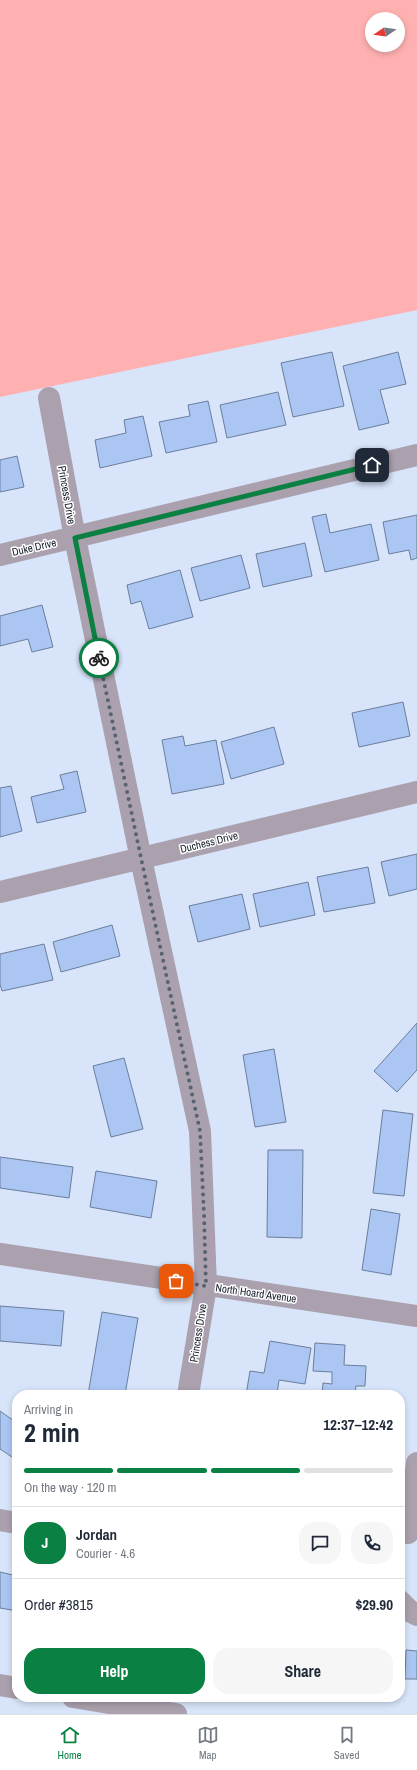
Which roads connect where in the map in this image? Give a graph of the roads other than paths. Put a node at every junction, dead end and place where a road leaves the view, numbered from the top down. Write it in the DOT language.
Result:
graph roads {
  1 [pos="49,398"];
  2 [pos="417,455"];
  3 [pos="75,538"];
  4 [pos="0,555"];
  5 [pos="417,792"];
  6 [pos="141,858"];
  7 [pos="0,892"];
  8 [pos="0,1254"];
  9 [pos="206,1286"];
  10 [pos="417,1316"];
  11 [pos="189,1390"];
  12 [pos="417,1464"];
  13 [pos="0,1520"];
  14 [pos="12,1522"];
  15 [pos="408,1534"];
  16 [pos="405,1606"];
  17 [pos="417,1615"];
  18 [pos="0,1685"];
  19 [pos="12,1687"];
  20 [pos="129,1702"];
  21 [pos="140,1703"];
  22 [pos="176,1714"];
  1 -- 3 [label="street, Princess Drive"];
  2 -- 3 [label="street, Duke Drive"];
  3 -- 4 [label="street, Duke Drive"];
  3 -- 6 [label="street, Princess Drive"];
  5 -- 6 [label="street, Duchess Drive"];
  6 -- 7 [label="street, Duchess Drive"];
  6 -- 9 [label="street, Princess Drive"];
  8 -- 9 [label="street, North Hoard Avenue"];
  9 -- 10 [label="street, North Hoard Avenue"];
  9 -- 11 [label="street, Princess Drive"];
  12 -- 15 [label="street"];
  13 -- 14 [label="street"];
  16 -- 17 [label="street"];
  18 -- 19 [label="street"];
  20 -- 21 [label="street"];
  21 -- 22 [label="street"];
}
